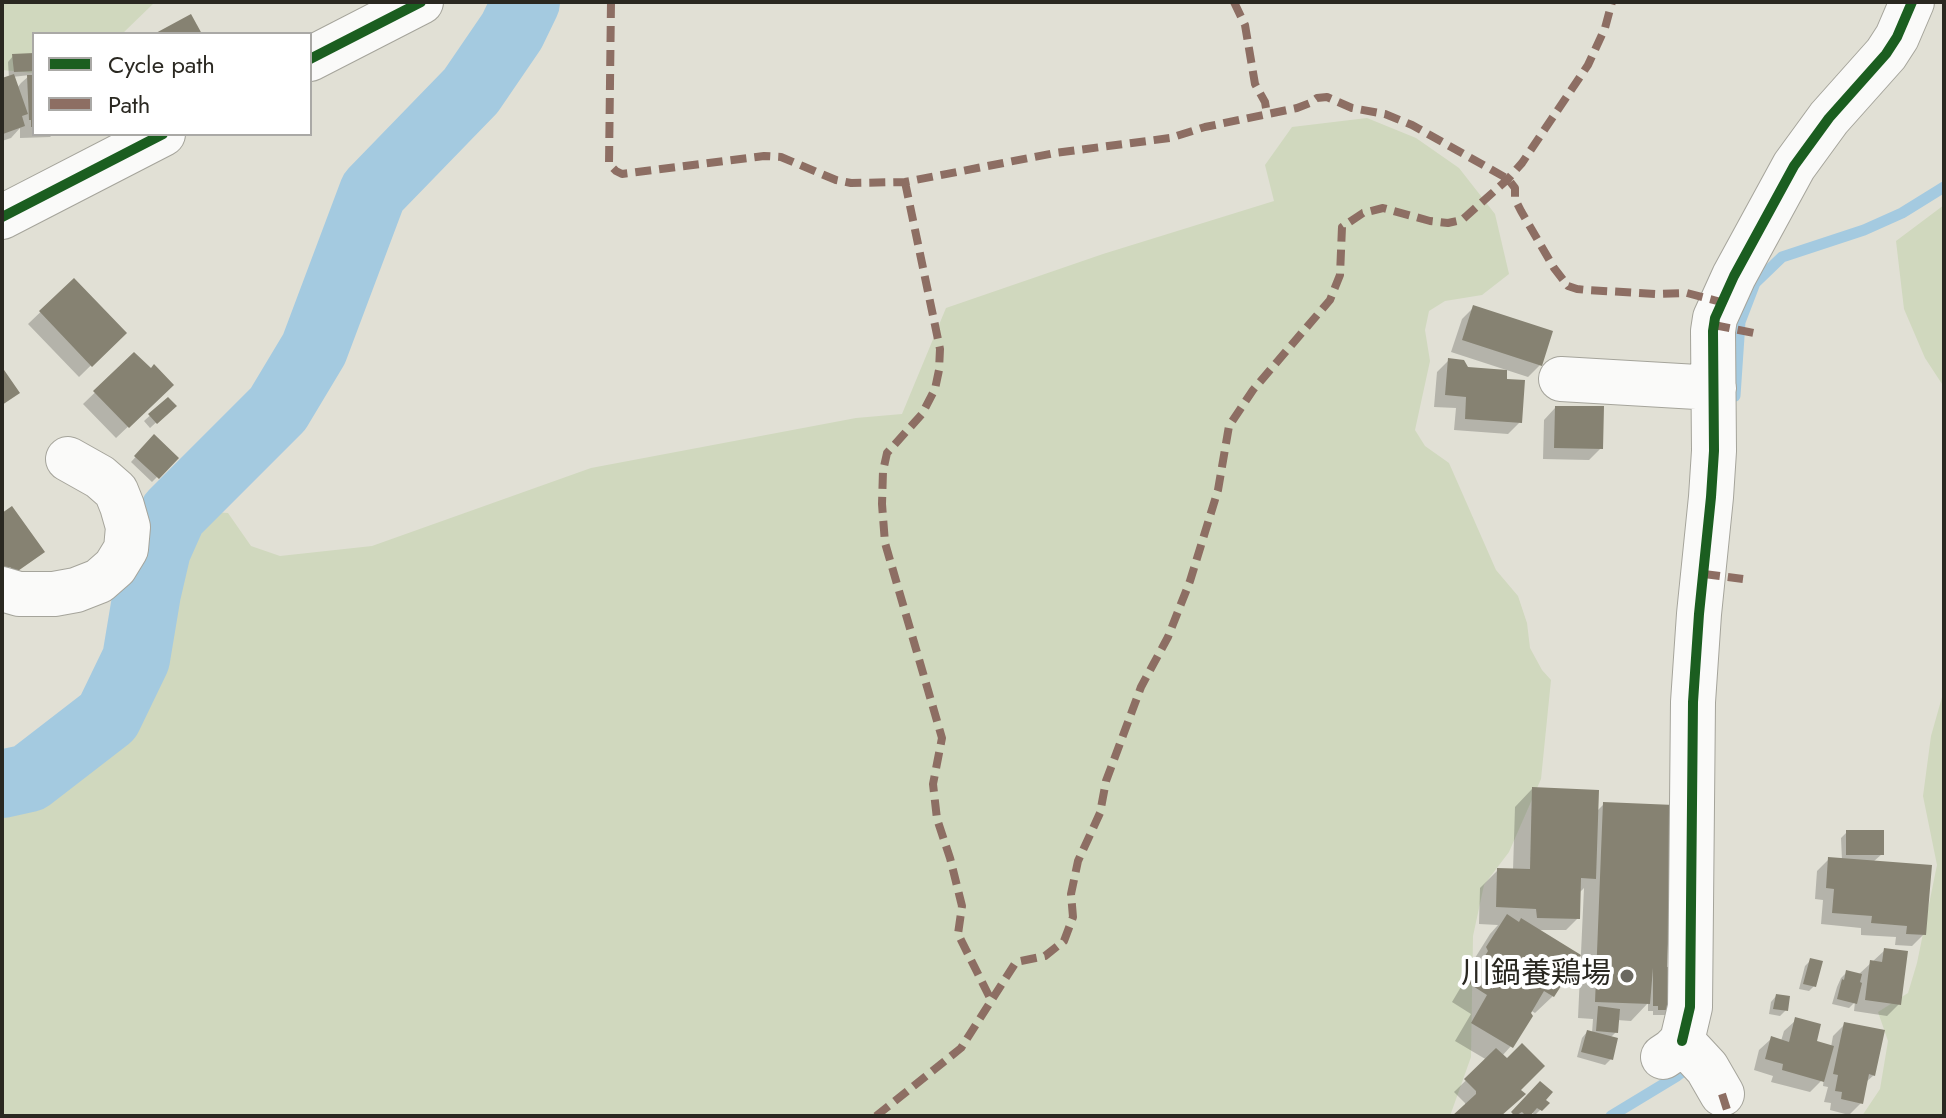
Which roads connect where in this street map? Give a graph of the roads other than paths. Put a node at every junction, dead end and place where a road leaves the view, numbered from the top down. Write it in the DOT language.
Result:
graph roads {
  1 [pos="421,2"];
  2 [pos="1912,2"];
  3 [pos="312,58"];
  4 [pos="159,136"];
  5 [pos="2,217"];
  6 [pos="1561,379"];
  7 [pos="1714,388"];
  8 [pos="68,459"];
  9 [pos="2,589"];
  10 [pos="1692,1062"];
  1 -- 3 [label="street"];
  2 -- 7 [label="street"];
  4 -- 5 [label="street"];
  6 -- 7 [label="street"];
  7 -- 10 [label="street"];
  8 -- 9 [label="street"];
}
